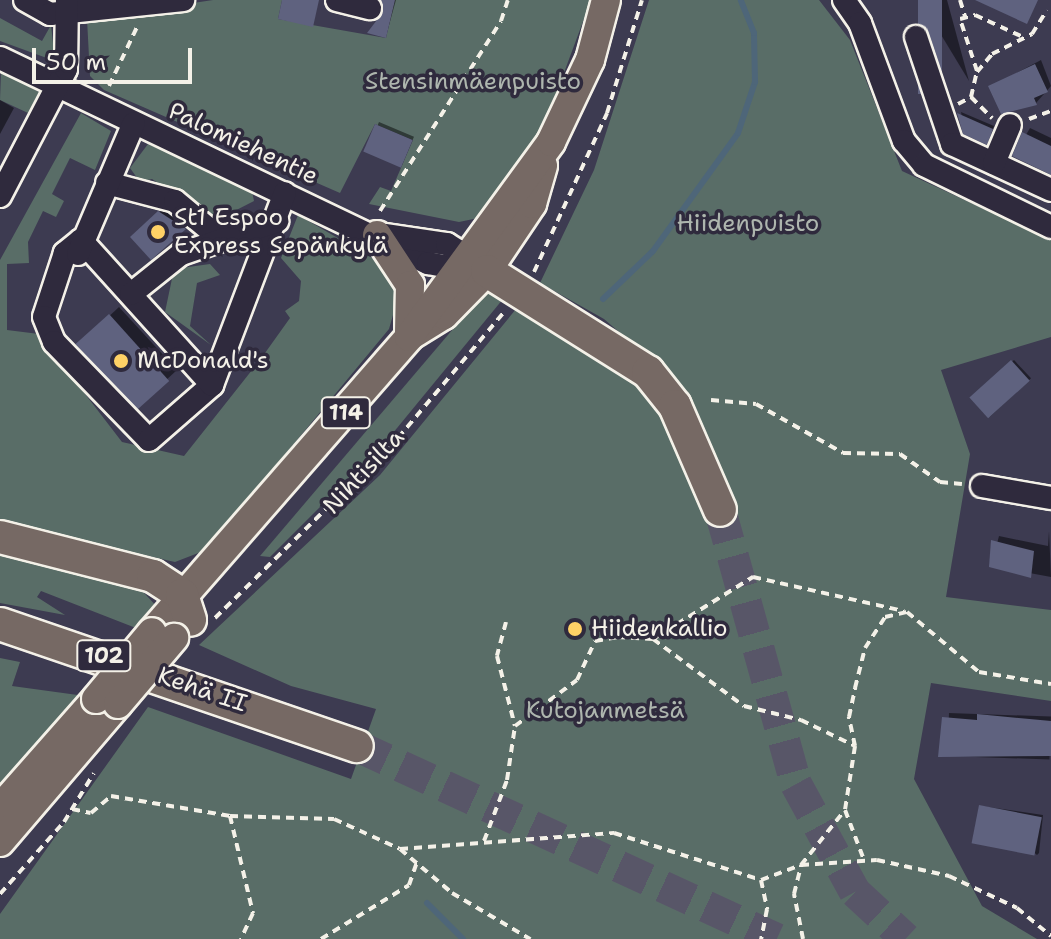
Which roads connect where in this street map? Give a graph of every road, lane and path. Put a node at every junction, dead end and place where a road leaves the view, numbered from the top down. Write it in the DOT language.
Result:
graph roads {
  1 [pos="25,0"];
  2 [pos="183,0"];
  3 [pos="337,0"];
  4 [pos="508,0"];
  5 [pos="606,0"];
  6 [pos="642,0"];
  7 [pos="844,0"];
  8 [pos="960,0"];
  9 [pos="67,6"];
  10 [pos="144,6"];
  11 [pos="370,8"];
  12 [pos="1047,10"];
  13 [pos="965,16"];
  14 [pos="916,37"];
  15 [pos="1023,37"];
  16 [pos="0,58"];
  17 [pos="977,72"];
  18 [pos="57,87"];
  19 [pos="104,95"];
  20 [pos="938,115"];
  21 [pos="134,123"];
  22 [pos="1010,125"];
  23 [pos="994,163"];
  24 [pos="107,183"];
  25 [pos="1051,190"];
  26 [pos="285,193"];
  27 [pos="0,196"];
  28 [pos="277,221"];
  29 [pos="379,223"];
  30 [pos="1051,227"];
  31 [pos="81,240"];
  32 [pos="222,240"];
  33 [pos="469,265"];
  34 [pos="523,289"];
  35 [pos="131,294"];
  36 [pos="409,337"];
  37 [pos="212,385"];
  38 [pos="711,400"];
  39 [pos="982,486"];
  40 [pos="1051,498"];
  41 [pos="720,510"];
  42 [pos="0,537"];
  43 [pos="907,612"];
  44 [pos="182,621"];
  45 [pos="506,622"];
  46 [pos="0,624"];
  47 [pos="653,639"];
  48 [pos="0,646"];
  49 [pos="1051,684"];
  50 [pos="207,691"];
  51 [pos="107,701"];
  52 [pos="515,726"];
  53 [pos="357,746"];
  54 [pos="855,746"];
  55 [pos="99,765"];
  56 [pos="0,808"];
  57 [pos="72,809"];
  58 [pos="845,810"];
  59 [pos="230,816"];
  60 [pos="484,841"];
  61 [pos="0,842"];
  62 [pos="400,849"];
  63 [pos="864,860"];
  64 [pos="417,862"];
  65 [pos="801,865"];
  66 [pos="761,880"];
  67 [pos="0,894"];
  68 [pos="1051,936"];
  69 [pos="241,939"];
  70 [pos="321,939"];
  71 [pos="530,939"];
  72 [pos="761,939"];
  73 [pos="803,939"];
  1 -- 9 [label="street"];
  2 -- 10 [label="street"];
  3 -- 11 [label="street"];
  4 -- 29 [label="path"];
  5 -- 33 [label="main road, 114"];
  6 -- 34 [label="path, Nihtisilta"];
  7 -- 30 [label="street"];
  8 -- 13 [label="path"];
  9 -- 10 [label="street"];
  9 -- 18 [label="street"];
  10 -- 19 [label="path"];
  12 -- 15 [label="path"];
  13 -- 15 [label="path"];
  13 -- 17 [label="path"];
  14 -- 20 [label="street"];
  15 -- 17 [label="path"];
  16 -- 18 [label="street, Palomiehentie"];
  17 -- 20 [label="path"];
  18 -- 21 [label="street, Palomiehentie"];
  18 -- 27 [label="street"];
  20 -- 23 [label="street"];
  21 -- 24 [label="street"];
  21 -- 26 [label="street, Palomiehentie"];
  22 -- 23 [label="street"];
  23 -- 25 [label="street"];
  24 -- 31 [label="street"];
  24 -- 32 [label="street"];
  26 -- 28 [label="street"];
  26 -- 29 [label="street, Palomiehentie"];
  28 -- 32 [label="street"];
  28 -- 37 [label="street"];
  29 -- 33 [label="street, Palomiehentie"];
  29 -- 36 [label="main road"];
  31 -- 35 [label="street"];
  31 -- 37 [label="street"];
  32 -- 35 [label="street"];
  33 -- 34 [label="highway"];
  33 -- 36 [label="main road, Nihtisilta / 114"];
  34 -- 41 [label="highway"];
  34 -- 44 [label="path, Nihtisilta"];
  35 -- 37 [label="street"];
  36 -- 44 [label="main road, Nihtisilta / 114"];
  38 -- 39 [label="path"];
  39 -- 40 [label="street"];
  42 -- 44 [label="highway"];
  43 -- 47 [label="path"];
  43 -- 49 [label="path"];
  43 -- 54 [label="path"];
  44 -- 51 [label="main road, Nihtisilta / 114, bridge"];
  45 -- 52 [label="path"];
  46 -- 50 [label="highway, Kehä II / 102"];
  47 -- 52 [label="path"];
  47 -- 54 [label="path"];
  48 -- 50 [label="highway"];
  50 -- 53 [label="highway, Kehä II / 102"];
  51 -- 56 [label="main road, Nihtisilta / 114"];
  51 -- 61 [label="main road, Nihtisilta / 114"];
  52 -- 60 [label="path"];
  54 -- 58 [label="path"];
  55 -- 57 [label="path"];
  57 -- 59 [label="path"];
  57 -- 67 [label="path"];
  58 -- 63 [label="path"];
  58 -- 65 [label="path"];
  59 -- 62 [label="path"];
  59 -- 69 [label="path"];
  60 -- 62 [label="path"];
  60 -- 66 [label="path"];
  62 -- 64 [label="path"];
  63 -- 65 [label="path"];
  63 -- 68 [label="path"];
  64 -- 70 [label="path"];
  64 -- 71 [label="path"];
  65 -- 66 [label="path"];
  65 -- 73 [label="path"];
  66 -- 72 [label="path"];
}
